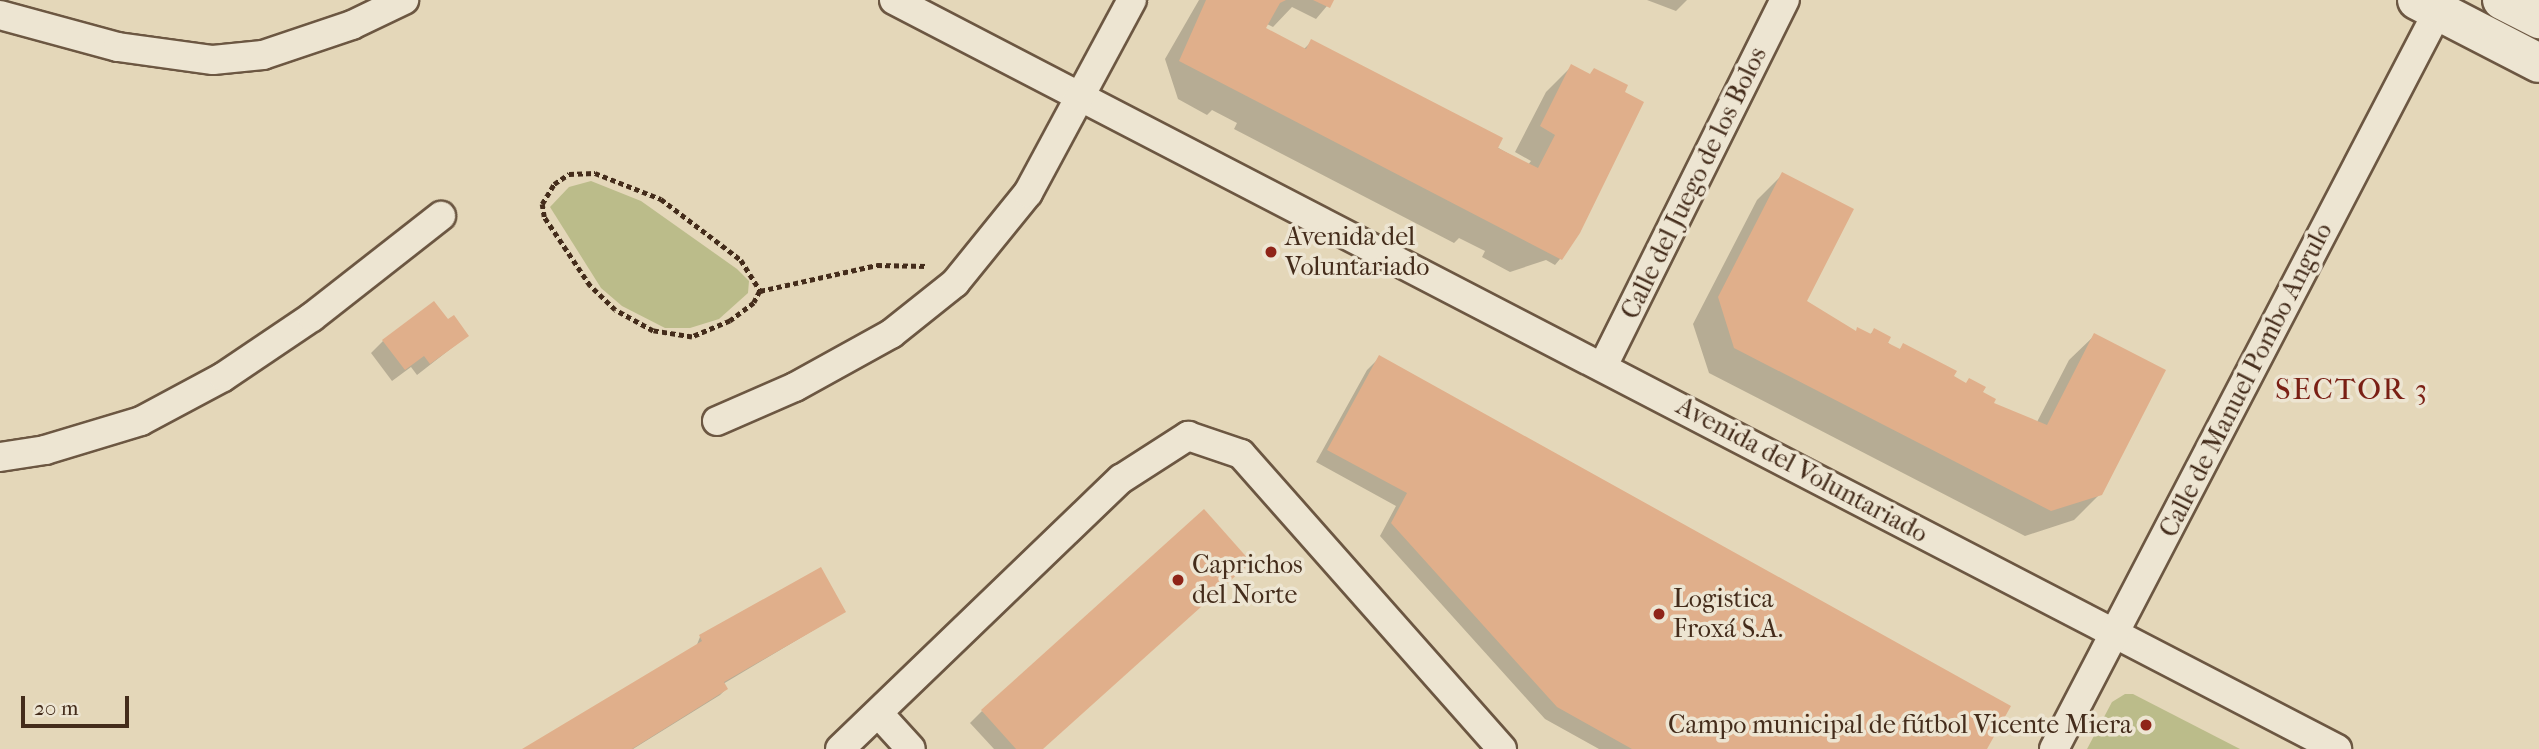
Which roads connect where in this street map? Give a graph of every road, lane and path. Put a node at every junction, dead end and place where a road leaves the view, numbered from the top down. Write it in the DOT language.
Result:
graph roads {
  1 [pos="404,0"];
  2 [pos="894,0"];
  3 [pos="1132,0"];
  4 [pos="1785,0"];
  5 [pos="2502,0"];
  6 [pos="2428,5"];
  7 [pos="0,15"];
  8 [pos="2539,19"];
  9 [pos="2539,63"];
  10 [pos="1081,99"];
  11 [pos="441,216"];
  12 [pos="955,283"];
  13 [pos="760,291"];
  14 [pos="1603,366"];
  15 [pos="717,421"];
  16 [pos="0,457"];
  17 [pos="2116,634"];
  18 [pos="879,714"];
  19 [pos="840,749"];
  20 [pos="911,749"];
  21 [pos="1502,749"];
  22 [pos="2054,749"];
  23 [pos="2337,749"];
  1 -- 7 [label="street"];
  2 -- 10 [label="street, Avenida del Voluntariado"];
  3 -- 10 [label="street"];
  4 -- 14 [label="street, Calle del Juego de los Bolos"];
  5 -- 8 [label="main road"];
  6 -- 9 [label="main road"];
  6 -- 17 [label="street, Calle de Manuel Pombo Angulo"];
  10 -- 12 [label="street"];
  10 -- 14 [label="street, Avenida del Voluntariado"];
  11 -- 16 [label="street"];
  12 -- 13 [label="path"];
  12 -- 15 [label="street"];
  13 -- 13 [label="path"];
  14 -- 17 [label="street, Avenida del Voluntariado"];
  17 -- 22 [label="street, Calle de Manuel Pombo Angulo"];
  17 -- 23 [label="street, Avenida del Voluntariado"];
  18 -- 19 [label="street"];
  18 -- 20 [label="street"];
  18 -- 21 [label="street"];
}
